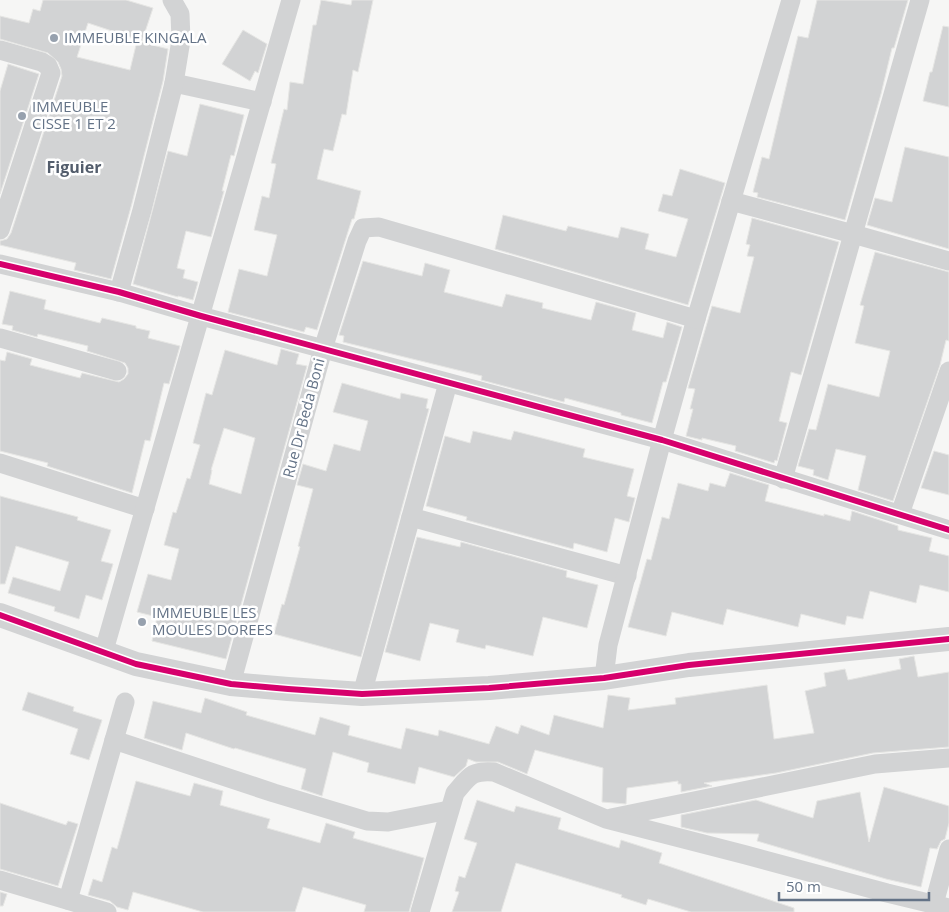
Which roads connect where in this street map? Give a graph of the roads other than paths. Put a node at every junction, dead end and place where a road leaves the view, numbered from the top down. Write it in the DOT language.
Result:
graph roads {
  1 [pos="172,0"];
  2 [pos="292,0"];
  3 [pos="791,0"];
  4 [pos="920,0"];
  5 [pos="0,50"];
  6 [pos="174,83"];
  7 [pos="262,102"];
  8 [pos="731,201"];
  9 [pos="0,230"];
  10 [pos="854,234"];
  11 [pos="949,261"];
  12 [pos="0,264"];
  13 [pos="119,292"];
  14 [pos="201,316"];
  15 [pos="696,319"];
  16 [pos="0,338"];
  17 [pos="323,349"];
  18 [pos="117,371"];
  19 [pos="949,371"];
  20 [pos="448,383"];
  21 [pos="662,440"];
  22 [pos="0,463"];
  23 [pos="783,479"];
  24 [pos="145,509"];
  25 [pos="900,514"];
  26 [pos="411,517"];
  27 [pos="949,530"];
  28 [pos="627,576"];
  29 [pos="0,615"];
  30 [pos="949,640"];
  31 [pos="103,654"];
  32 [pos="604,678"];
  33 [pos="231,684"];
  34 [pos="362,694"];
  35 [pos="125,702"];
  36 [pos="114,740"];
  37 [pos="949,758"];
  38 [pos="449,810"];
  39 [pos="606,820"];
  40 [pos="949,849"];
  41 [pos="0,880"];
  42 [pos="68,900"];
  43 [pos="942,906"];
  44 [pos="107,912"];
  45 [pos="420,912"];
  1 -- 6 [label="street"];
  2 -- 7 [label="street"];
  3 -- 8 [label="street"];
  4 -- 10 [label="street"];
  5 -- 9 [label="street"];
  6 -- 7 [label="street"];
  6 -- 13 [label="street"];
  7 -- 14 [label="street"];
  8 -- 10 [label="street"];
  8 -- 15 [label="street"];
  10 -- 11 [label="street"];
  10 -- 23 [label="street"];
  12 -- 13 [label="street"];
  13 -- 14 [label="street"];
  14 -- 17 [label="street"];
  14 -- 24 [label="street"];
  15 -- 17 [label="street, Rue Dr Beda Boni"];
  15 -- 21 [label="street"];
  16 -- 18 [label="street"];
  17 -- 20 [label="street"];
  17 -- 33 [label="street, Rue Dr Beda Boni"];
  19 -- 25 [label="street"];
  20 -- 21 [label="street"];
  20 -- 26 [label="street"];
  21 -- 23 [label="street"];
  21 -- 28 [label="street"];
  22 -- 24 [label="street"];
  23 -- 25 [label="street"];
  24 -- 31 [label="street"];
  25 -- 27 [label="street"];
  26 -- 28 [label="street"];
  26 -- 34 [label="street"];
  28 -- 32 [label="street"];
  29 -- 31 [label="street"];
  30 -- 32 [label="street"];
  31 -- 33 [label="street"];
  32 -- 34 [label="street"];
  33 -- 34 [label="street"];
  35 -- 36 [label="street"];
  36 -- 38 [label="street"];
  36 -- 42 [label="street"];
  37 -- 39 [label="street"];
  38 -- 39 [label="street"];
  38 -- 45 [label="street"];
  39 -- 43 [label="street"];
  40 -- 43 [label="street"];
  41 -- 42 [label="street"];
  42 -- 44 [label="street"];
}
